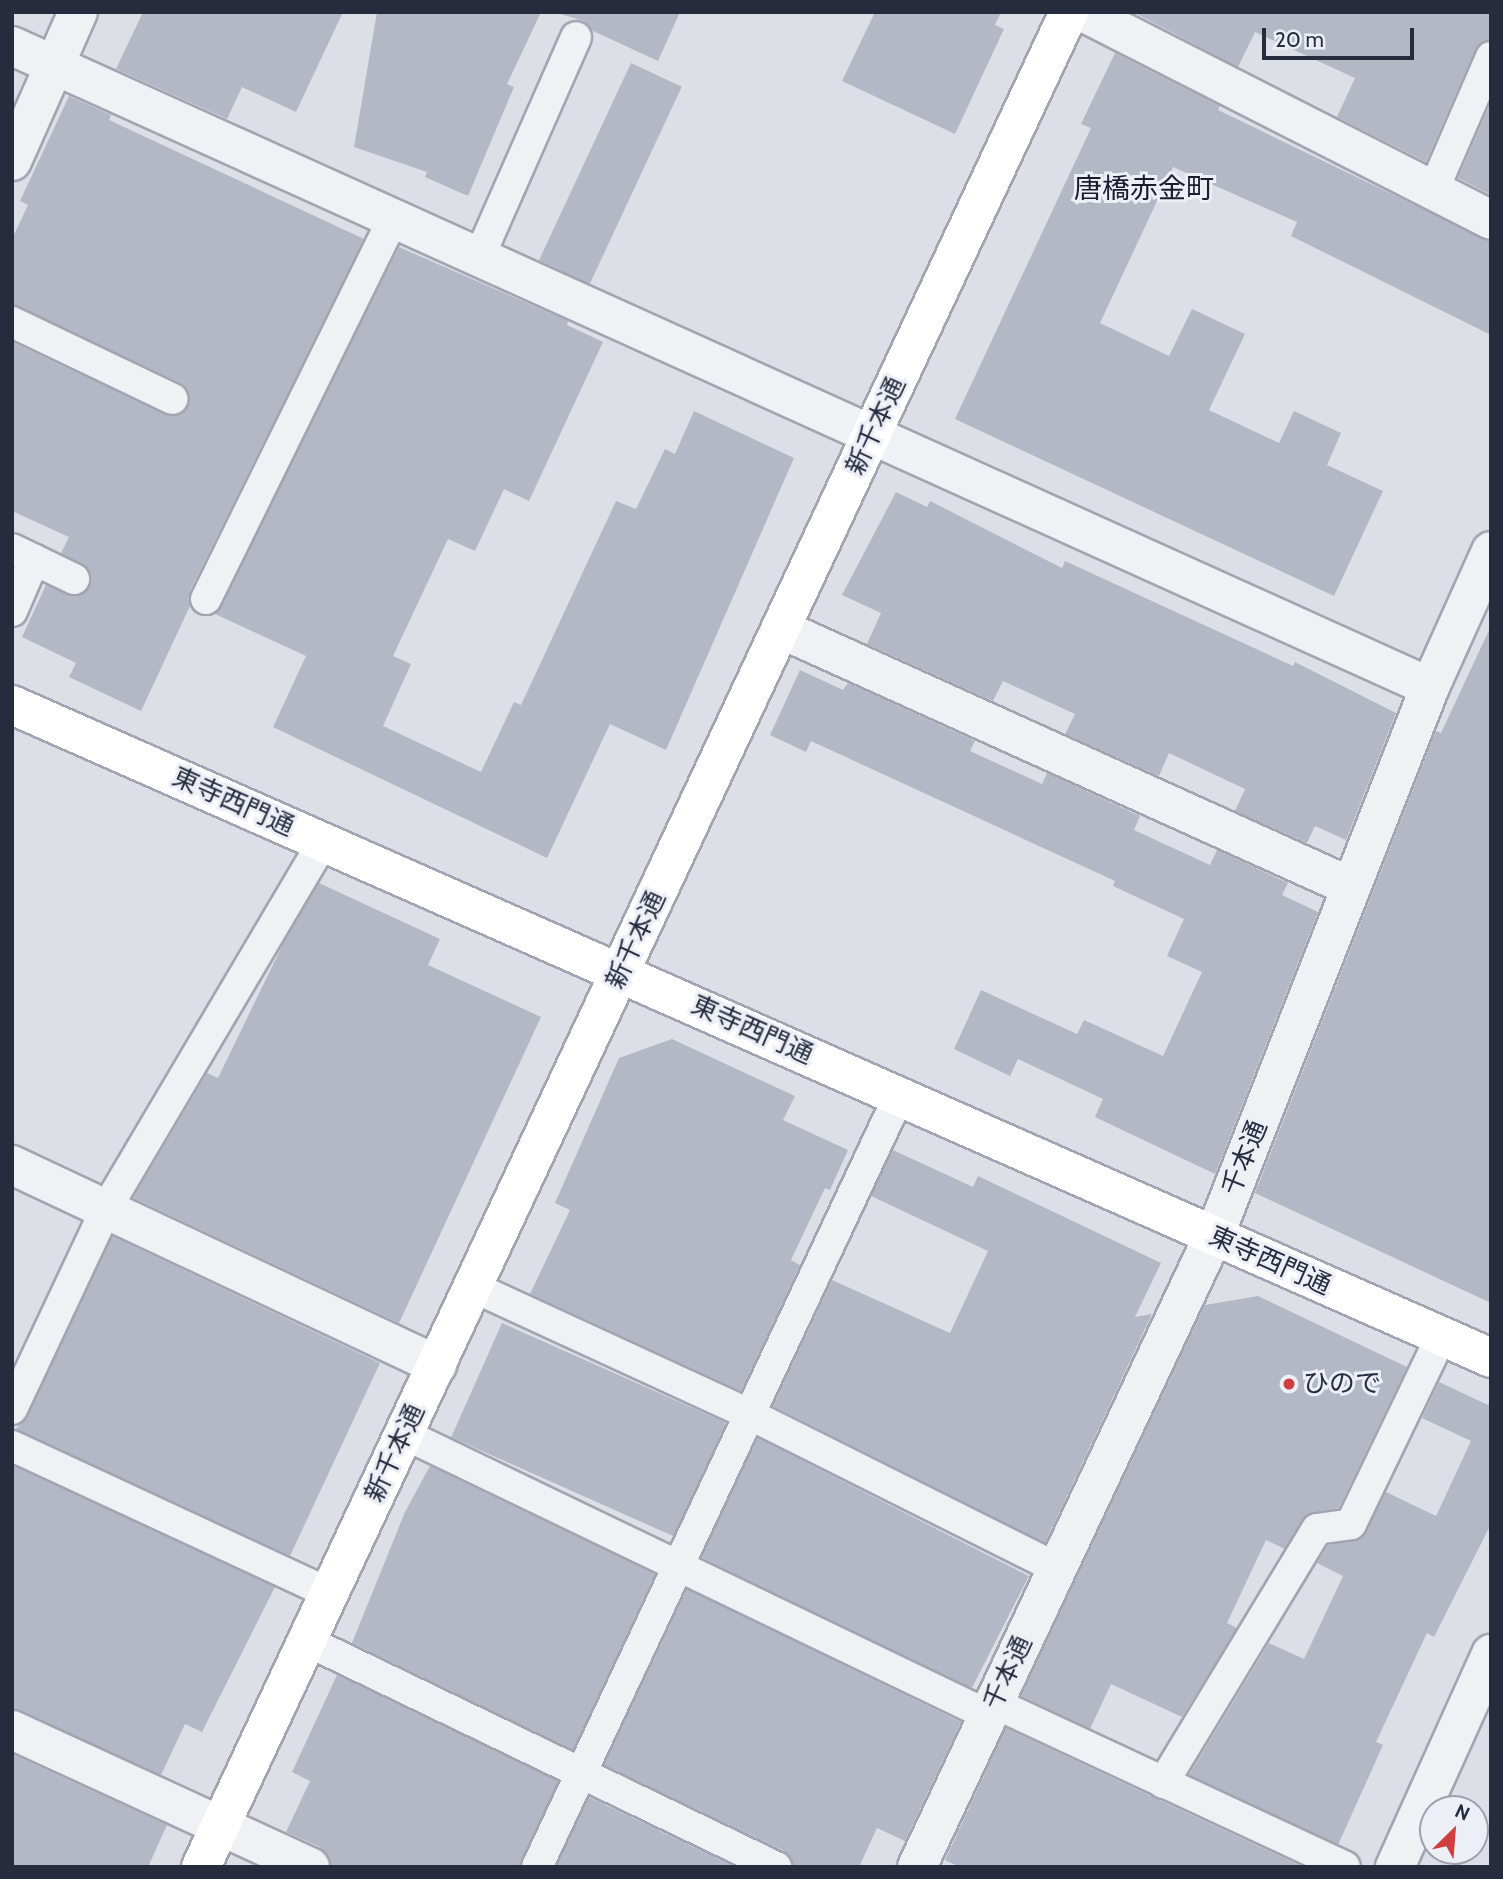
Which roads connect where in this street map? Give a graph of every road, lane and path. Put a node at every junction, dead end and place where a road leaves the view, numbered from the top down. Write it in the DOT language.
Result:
graph roads {
  1 [pos="78,12"];
  2 [pos="1069,12"];
  3 [pos="1083,12"];
  4 [pos="576,37"];
  5 [pos="12,46"];
  6 [pos="1491,57"];
  7 [pos="55,65"];
  8 [pos="12,161"];
  9 [pos="1433,191"];
  10 [pos="394,217"];
  11 [pos="1491,220"];
  12 [pos="480,256"];
  13 [pos="12,322"];
  14 [pos="173,399"];
  15 [pos="873,433"];
  16 [pos="1491,551"];
  17 [pos="23,555"];
  18 [pos="74,579"];
  19 [pos="206,599"];
  20 [pos="12,611"];
  21 [pos="782,629"];
  22 [pos="1430,687"];
  23 [pos="12,705"];
  24 [pos="323,842"];
  25 [pos="1351,887"];
  26 [pos="622,972"];
  27 [pos="899,1096"];
  28 [pos="12,1166"];
  29 [pos="106,1209"];
  30 [pos="1213,1236"];
  31 [pos="473,1287"];
  32 [pos="1441,1337"];
  33 [pos="1491,1358"];
  34 [pos="437,1365"];
  35 [pos="12,1409"];
  36 [pos="749,1413"];
  37 [pos="404,1434"];
  38 [pos="12,1446"];
  39 [pos="678,1567"];
  40 [pos="1057,1568"];
  41 [pos="330,1593"];
  42 [pos="307,1641"];
  43 [pos="1491,1654"];
  44 [pos="991,1709"];
  45 [pos="12,1730"];
  46 [pos="582,1773"];
  47 [pos="1163,1783"];
  48 [pos="221,1825"];
  49 [pos="201,1867"];
  50 [pos="310,1867"];
  51 [pos="537,1867"];
  52 [pos="776,1867"];
  53 [pos="917,1867"];
  54 [pos="1345,1867"];
  55 [pos="1395,1867"];
  1 -- 7 [label="street"];
  2 -- 15 [label="street, 新千本通"];
  3 -- 9 [label="street"];
  4 -- 12 [label="lane"];
  5 -- 7 [label="street"];
  6 -- 9 [label="lane"];
  7 -- 8 [label="street"];
  7 -- 10 [label="street"];
  9 -- 11 [label="street"];
  10 -- 12 [label="street"];
  10 -- 19 [label="lane"];
  12 -- 15 [label="street"];
  13 -- 14 [label="lane"];
  15 -- 21 [label="street, 新千本通"];
  15 -- 22 [label="street"];
  16 -- 22 [label="street, 千本通"];
  17 -- 18 [label="lane"];
  17 -- 20 [label="lane"];
  21 -- 25 [label="street"];
  21 -- 26 [label="street, 新千本通"];
  22 -- 25 [label="street, 千本通"];
  23 -- 24 [label="street, 東寺西門通"];
  24 -- 26 [label="street, 東寺西門通"];
  24 -- 29 [label="lane"];
  25 -- 30 [label="street, 千本通"];
  26 -- 27 [label="street, 東寺西門通"];
  26 -- 31 [label="street, 新千本通"];
  27 -- 30 [label="street, 東寺西門通"];
  27 -- 36 [label="lane"];
  28 -- 29 [label="street"];
  29 -- 34 [label="street"];
  29 -- 35 [label="lane"];
  30 -- 32 [label="street, 東寺西門通"];
  30 -- 40 [label="street, 千本通"];
  31 -- 34 [label="street, 新千本通"];
  31 -- 36 [label="lane"];
  32 -- 33 [label="street, 東寺西門通"];
  32 -- 47 [label="lane"];
  34 -- 37 [label="street, 新千本通"];
  36 -- 39 [label="lane"];
  36 -- 40 [label="lane"];
  37 -- 39 [label="lane"];
  37 -- 41 [label="street, 新千本通"];
  38 -- 41 [label="lane"];
  39 -- 44 [label="lane"];
  39 -- 46 [label="lane"];
  40 -- 44 [label="street, 千本通"];
  41 -- 42 [label="street, 新千本通"];
  42 -- 46 [label="lane"];
  42 -- 48 [label="street, 新千本通"];
  43 -- 55 [label="street"];
  44 -- 47 [label="lane"];
  44 -- 53 [label="street, 千本通"];
  45 -- 48 [label="street"];
  46 -- 51 [label="lane"];
  46 -- 52 [label="lane"];
  47 -- 54 [label="lane"];
  48 -- 49 [label="street, 新千本通"];
  48 -- 50 [label="street"];
}
